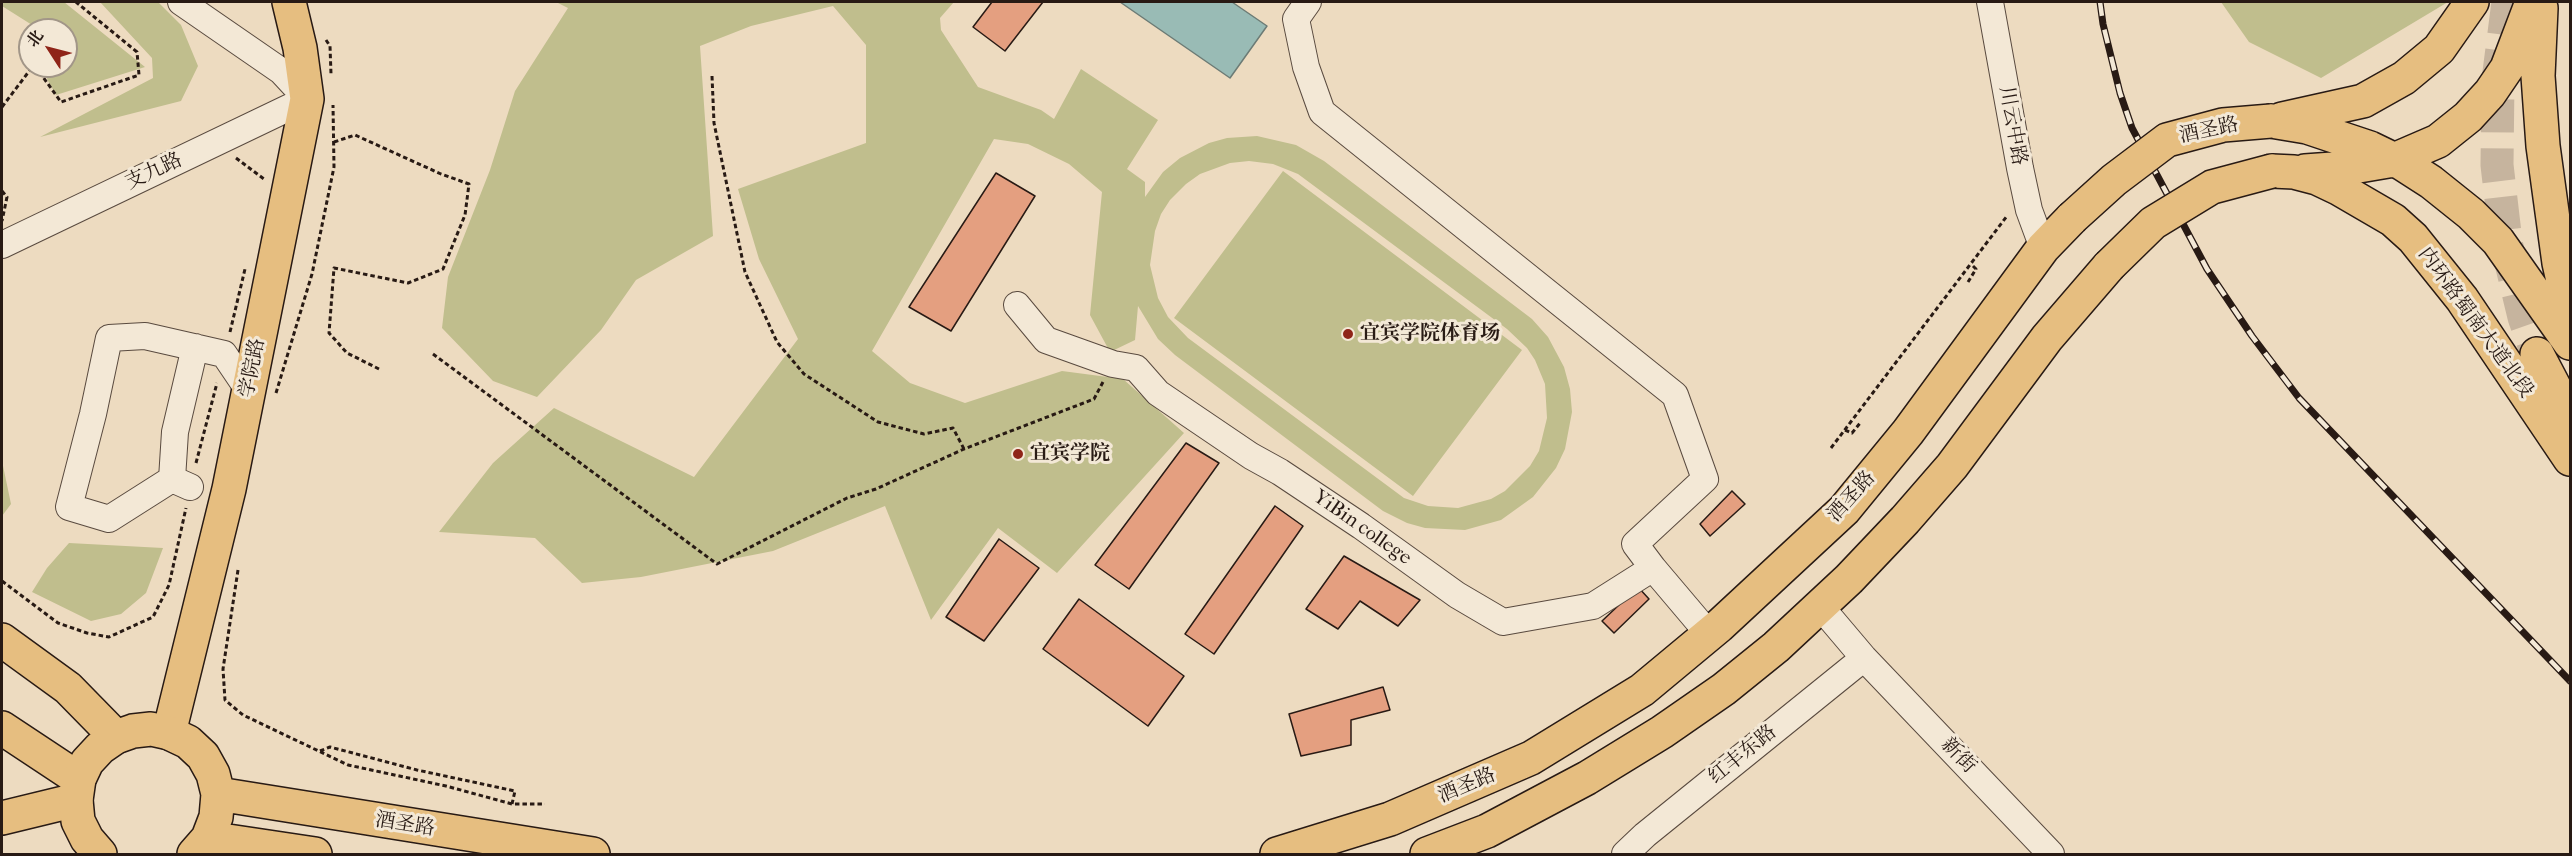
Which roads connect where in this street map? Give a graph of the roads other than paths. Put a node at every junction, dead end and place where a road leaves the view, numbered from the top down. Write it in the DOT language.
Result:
graph roads {
  1 [pos="181,2"];
  2 [pos="289,2"];
  3 [pos="1308,2"];
  4 [pos="1990,2"];
  5 [pos="2472,2"];
  6 [pos="2532,2"];
  7 [pos="2541,2"];
  8 [pos="323,91"];
  9 [pos="2271,121"];
  10 [pos="2382,154"];
  11 [pos="2283,171"];
  12 [pos="2,245"];
  13 [pos="2043,248"];
  14 [pos="1017,305"];
  15 [pos="2571,312"];
  16 [pos="2571,342"];
  17 [pos="195,347"];
  18 [pos="2537,354"];
  19 [pos="262,394"];
  20 [pos="2571,417"];
  21 [pos="2571,459"];
  22 [pos="1653,568"];
  23 [pos="1820,606"];
  24 [pos="1708,633"];
  25 [pos="2,640"];
  26 [pos="1864,658"];
  27 [pos="2,728"];
  28 [pos="169,733"];
  29 [pos="116,737"];
  30 [pos="77,789"];
  31 [pos="218,794"];
  32 [pos="2,818"];
  33 [pos="201,846"];
  34 [pos="100,855"];
  35 [pos="315,855"];
  36 [pos="593,855"];
  37 [pos="1277,855"];
  38 [pos="1427,855"];
  39 [pos="1625,855"];
  40 [pos="2051,855"];
  1 -- 8 [label="street"];
  2 -- 8 [label="main road, 学院路"];
  3 -- 22 [label="street"];
  4 -- 13 [label="street, 川云中路"];
  5 -- 9 [label="main road"];
  6 -- 10 [label="main road"];
  7 -- 15 [label="main road"];
  8 -- 12 [label="street, 支九路"];
  8 -- 19 [label="main road, 学院路"];
  9 -- 10 [label="main road, 酒圣路"];
  9 -- 13 [label="main road, 酒圣路, bridge"];
  10 -- 11 [label="main road"];
  10 -- 16 [label="main road, 酒圣路"];
  11 -- 21 [label="main road, 内环路蜀南大道北段"];
  11 -- 23 [label="main road, bridge"];
  13 -- 24 [label="main road, 酒圣路"];
  14 -- 22 [label="street, YiBin college"];
  17 -- 17 [label="street"];
  17 -- 19 [label="street"];
  18 -- 20 [label="main road, 内环路蜀南大道北段"];
  19 -- 28 [label="main road, 学院路"];
  22 -- 24 [label="street"];
  23 -- 26 [label="street, 新街"];
  23 -- 38 [label="main road"];
  24 -- 37 [label="main road, 酒圣路"];
  25 -- 29 [label="main road"];
  26 -- 39 [label="street, 红丰东路"];
  26 -- 40 [label="street, 新街"];
  27 -- 30 [label="main road"];
  28 -- 29 [label="main road"];
  28 -- 31 [label="main road"];
  29 -- 30 [label="main road"];
  30 -- 32 [label="main road"];
  30 -- 34 [label="main road"];
  31 -- 33 [label="main road"];
  31 -- 36 [label="main road, 酒圣路"];
  33 -- 35 [label="main road"];
}
